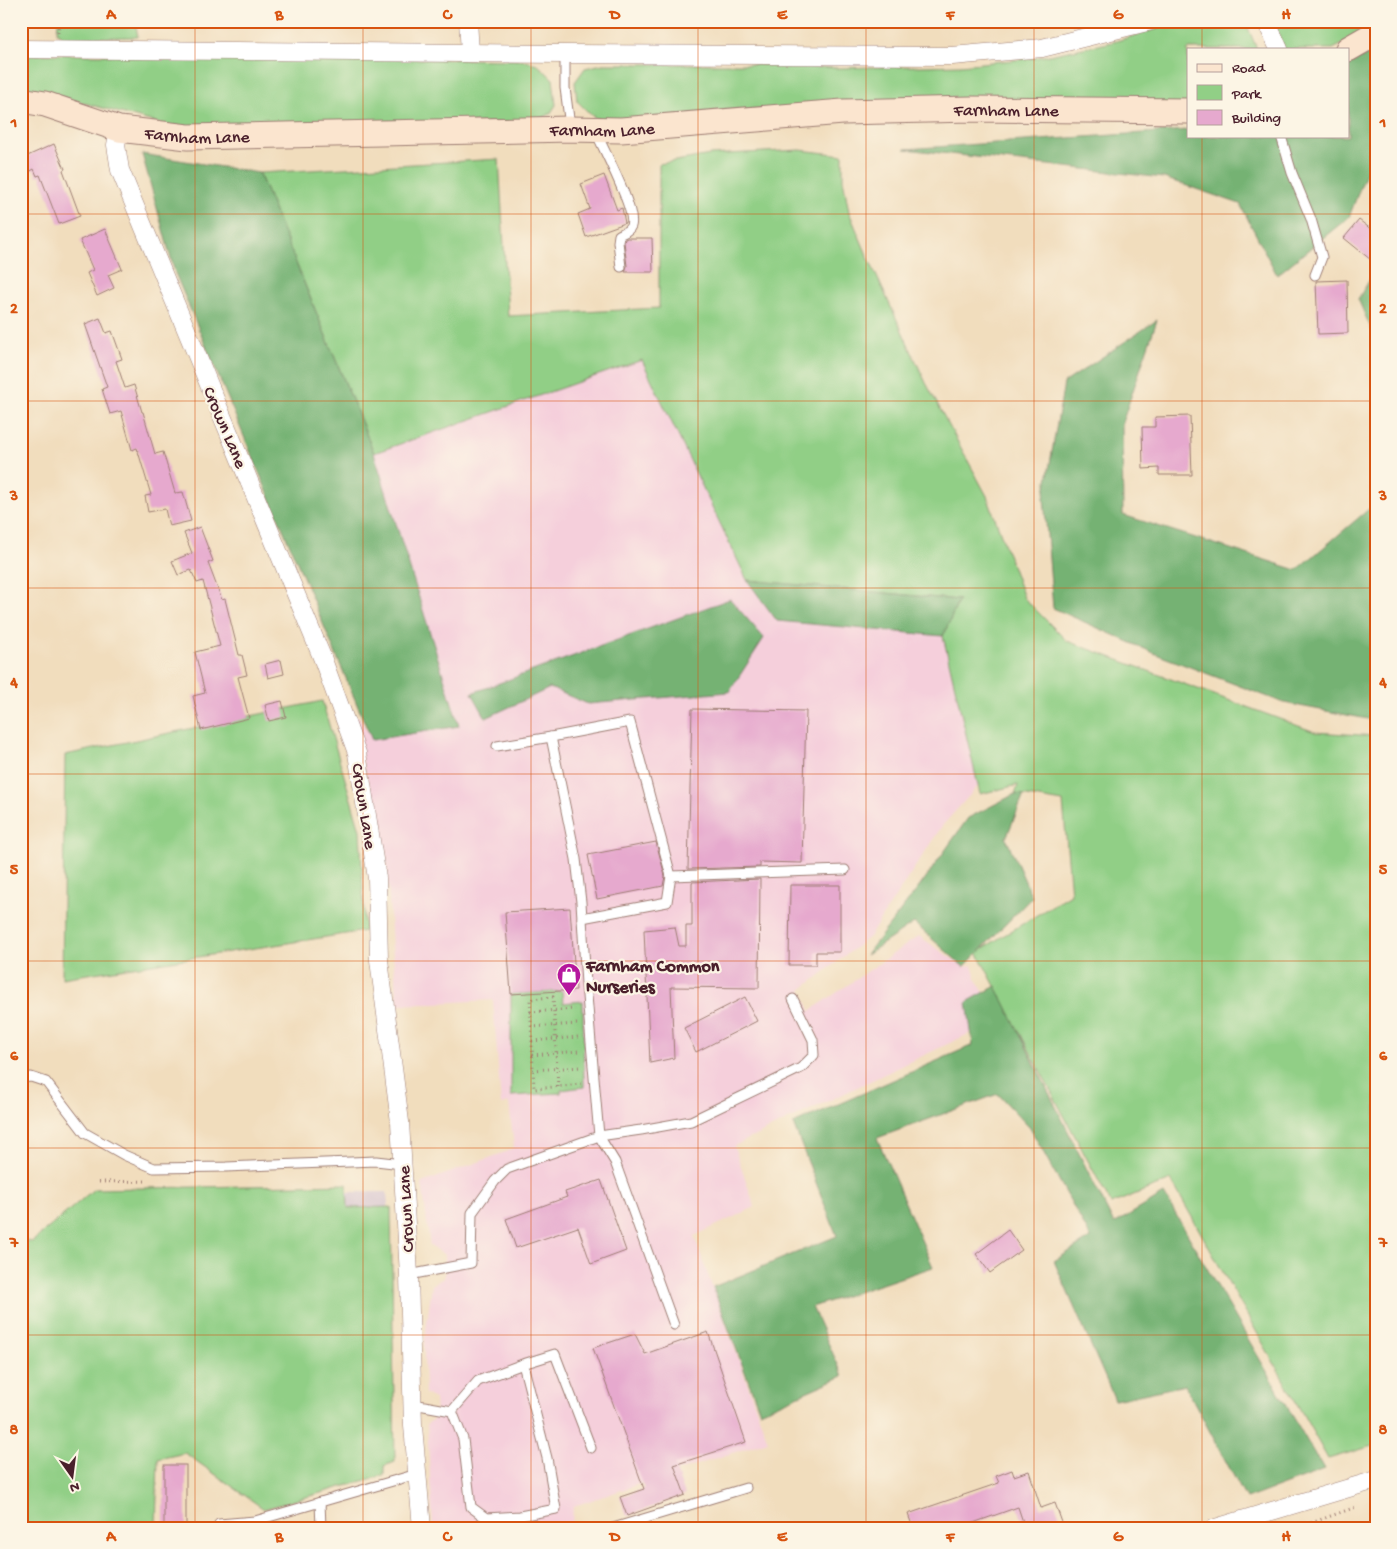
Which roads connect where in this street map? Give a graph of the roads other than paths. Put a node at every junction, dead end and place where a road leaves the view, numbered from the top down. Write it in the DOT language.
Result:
graph roads {
  1 [pos="468,21"];
  2 [pos="1151,21"];
  3 [pos="1266,21"];
  4 [pos="1376,33"];
  5 [pos="1279,48"];
  6 [pos="1350,48"];
  7 [pos="21,49"];
  8 [pos="470,52"];
  9 [pos="565,54"];
  10 [pos="21,100"];
  11 [pos="1187,111"];
  12 [pos="119,129"];
  13 [pos="570,129"];
  14 [pos="594,129"];
  15 [pos="1281,138"];
  16 [pos="621,267"];
  17 [pos="1315,275"];
  18 [pos="551,737"];
  19 [pos="497,746"];
  20 [pos="845,870"];
  21 [pos="671,876"];
  22 [pos="582,918"];
  23 [pos="792,998"];
  24 [pos="21,1078"];
  25 [pos="599,1136"];
  26 [pos="402,1164"];
  27 [pos="409,1275"];
  28 [pos="674,1325"];
  29 [pos="523,1364"];
  30 [pos="413,1404"];
  31 [pos="452,1411"];
  32 [pos="591,1448"];
  33 [pos="417,1474"];
  34 [pos="1376,1480"];
  35 [pos="746,1488"];
  36 [pos="320,1502"];
  37 [pos="219,1528"];
  38 [pos="321,1528"];
  39 [pos="422,1528"];
  40 [pos="613,1528"];
  41 [pos="1215,1528"];
  1 -- 8 [label="street"];
  2 -- 9 [label="street"];
  3 -- 5 [label="street"];
  4 -- 6 [label="street"];
  7 -- 8 [label="street"];
  8 -- 9 [label="street"];
  9 -- 13 [label="lane"];
  10 -- 12 [label="street, Farnham Lane"];
  11 -- 14 [label="street, Farnham Lane"];
  12 -- 13 [label="street, Farnham Lane"];
  12 -- 26 [label="street, Crown Lane"];
  13 -- 14 [label="street, Farnham Lane"];
  14 -- 16 [label="lane"];
  15 -- 17 [label="lane"];
  18 -- 19 [label="lane"];
  18 -- 21 [label="lane"];
  18 -- 22 [label="lane"];
  20 -- 21 [label="lane"];
  21 -- 22 [label="lane"];
  22 -- 25 [label="lane"];
  23 -- 25 [label="lane"];
  24 -- 26 [label="lane"];
  25 -- 27 [label="lane"];
  25 -- 28 [label="lane"];
  26 -- 27 [label="street, Crown Lane"];
  27 -- 30 [label="street, Crown Lane"];
  29 -- 31 [label="lane"];
  29 -- 31 [label="lane"];
  29 -- 32 [label="lane"];
  30 -- 31 [label="lane"];
  30 -- 33 [label="street, Crown Lane"];
  33 -- 36 [label="lane"];
  33 -- 39 [label="street, Crown Lane"];
  34 -- 41 [label="street"];
  35 -- 40 [label="lane"];
  36 -- 37 [label="lane"];
  36 -- 38 [label="lane"];
}
